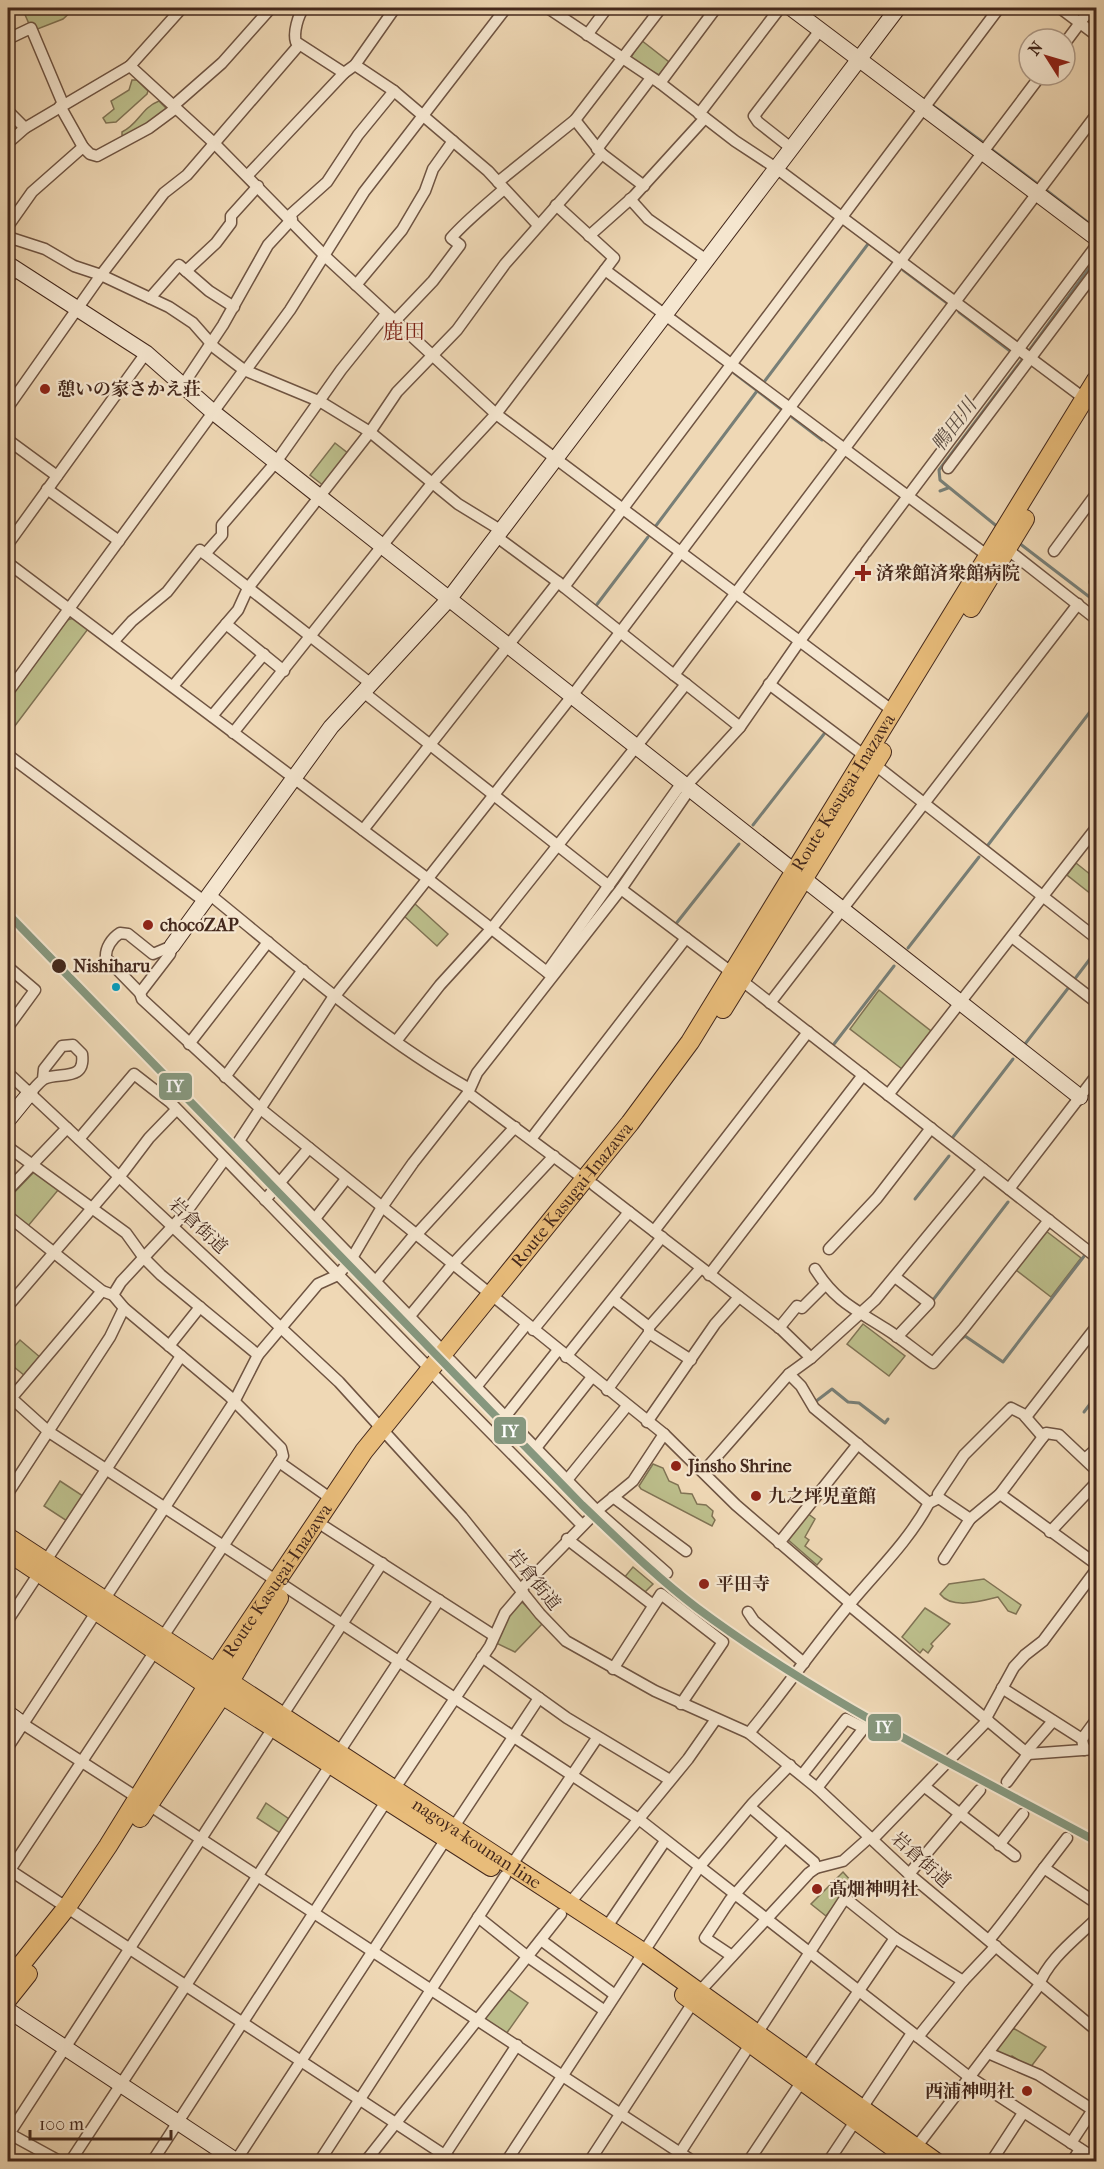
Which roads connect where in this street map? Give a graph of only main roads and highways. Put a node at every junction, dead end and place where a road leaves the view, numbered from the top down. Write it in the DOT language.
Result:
graph roads {
  1 [pos="1096,380"];
  2 [pos="1093,404"];
  3 [pos="1009,537"];
  4 [pos="869,760"];
  5 [pos="386,1431"];
  6 [pos="8,1537"];
  7 [pos="8,1552"];
  8 [pos="42,1567"];
  9 [pos="281,1584"];
  10 [pos="218,1684"];
  11 [pos="565,1909"];
  12 [pos="71,1910"];
  13 [pos="640,1958"];
  14 [pos="8,1981"];
  15 [pos="8,1999"];
  16 [pos="912,2157"];
  17 [pos="936,2162"];
  1 -- 2 [label="main road, Route Kasugai-Inazawa"];
  2 -- 3 [label="main road, Route Kasugai-Inazawa"];
  3 -- 4 [label="main road, Route Kasugai-Inazawa"];
  3 -- 4 [label="main road, Route Kasugai-Inazawa"];
  4 -- 5 [label="main road, Route Kasugai-Inazawa"];
  5 -- 9 [label="main road, Route Kasugai-Inazawa"];
  5 -- 9 [label="main road, Route Kasugai-Inazawa"];
  6 -- 8 [label="main road, nagoya-kounan line"];
  7 -- 8 [label="main road, nagoya-kounan line"];
  8 -- 10 [label="main road, nagoya-kounan line"];
  9 -- 10 [label="main road, Route Kasugai-Inazawa"];
  10 -- 11 [label="main road, nagoya-kounan line"];
  10 -- 12 [label="main road, Route Kasugai-Inazawa"];
  11 -- 13 [label="main road, nagoya-kounan line"];
  11 -- 13 [label="main road, nagoya-kounan line"];
  12 -- 14 [label="main road, Route Kasugai-Inazawa"];
  12 -- 15 [label="main road, Route Kasugai-Inazawa"];
  13 -- 16 [label="main road, nagoya-kounan line"];
  16 -- 17 [label="main road, nagoya-kounan line"];
}
